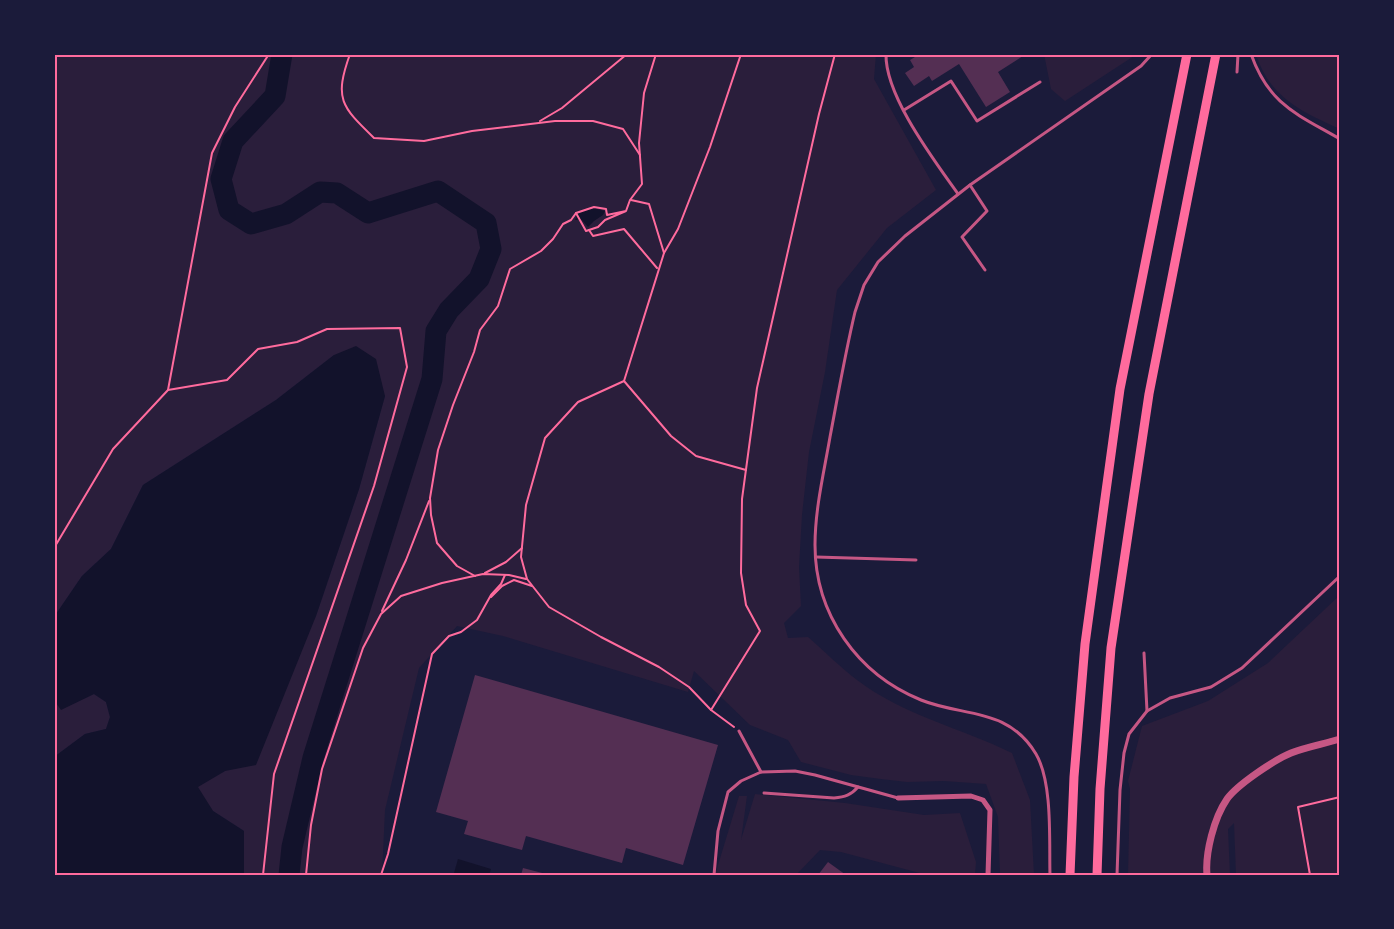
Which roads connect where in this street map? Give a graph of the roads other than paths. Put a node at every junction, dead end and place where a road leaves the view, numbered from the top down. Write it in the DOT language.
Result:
graph roads {
  1 [pos="886,54"];
  2 [pos="1152,54"];
  3 [pos="1187,54"];
  4 [pos="1216,54"];
  5 [pos="1238,54"];
  6 [pos="1251,54"];
  7 [pos="1237,72"];
  8 [pos="1040,82"];
  9 [pos="904,110"];
  10 [pos="1340,139"];
  11 [pos="970,185"];
  12 [pos="958,194"];
  13 [pos="985,270"];
  14 [pos="816,557"];
  15 [pos="916,560"];
  16 [pos="1340,576"];
  17 [pos="1144,652"];
  18 [pos="1147,711"];
  19 [pos="740,731"];
  20 [pos="1340,740"];
  21 [pos="761,772"];
  22 [pos="858,787"];
  23 [pos="764,793"];
  24 [pos="898,798"];
  25 [pos="714,875"];
  26 [pos="988,875"];
  27 [pos="1050,875"];
  28 [pos="1071,875"];
  29 [pos="1097,875"];
  30 [pos="1117,875"];
  31 [pos="1207,875"];
  1 -- 9 [label="lane"];
  2 -- 11 [label="lane"];
  3 -- 28 [label="highway"];
  4 -- 29 [label="highway"];
  5 -- 7 [label="lane"];
  6 -- 10 [label="lane"];
  8 -- 9 [label="lane"];
  9 -- 12 [label="lane"];
  11 -- 12 [label="lane"];
  11 -- 13 [label="lane"];
  12 -- 14 [label="lane"];
  14 -- 15 [label="lane"];
  14 -- 27 [label="lane"];
  16 -- 18 [label="lane"];
  17 -- 18 [label="lane"];
  18 -- 30 [label="lane"];
  19 -- 21 [label="lane"];
  20 -- 31 [label="street"];
  21 -- 22 [label="lane"];
  21 -- 25 [label="lane"];
  22 -- 23 [label="lane"];
  22 -- 24 [label="lane"];
  24 -- 26 [label="street"];
}
